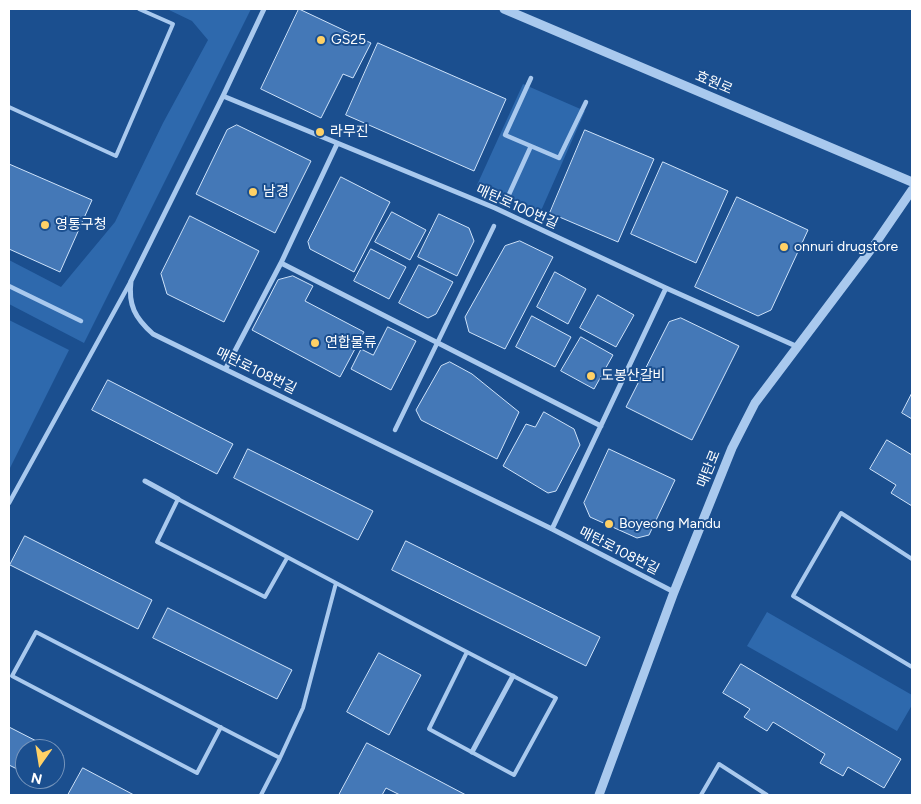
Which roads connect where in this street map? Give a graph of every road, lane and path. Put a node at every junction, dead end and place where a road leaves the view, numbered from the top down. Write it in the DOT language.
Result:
graph roads {
  1 [pos="139,9"];
  2 [pos="264,9"];
  3 [pos="504,9"];
  4 [pos="531,78"];
  5 [pos="223,96"];
  6 [pos="586,102"];
  7 [pos="9,107"];
  8 [pos="337,144"];
  9 [pos="532,146"];
  10 [pos="912,182"];
  11 [pos="912,190"];
  12 [pos="506,200"];
  13 [pos="494,226"];
  14 [pos="280,263"];
  15 [pos="131,281"];
  16 [pos="9,286"];
  17 [pos="666,288"];
  18 [pos="81,322"];
  19 [pos="438,343"];
  20 [pos="798,347"];
  21 [pos="226,368"];
  22 [pos="601,426"];
  23 [pos="395,430"];
  24 [pos="145,481"];
  25 [pos="178,499"];
  26 [pos="9,504"];
  27 [pos="552,529"];
  28 [pos="287,558"];
  29 [pos="912,559"];
  30 [pos="336,583"];
  31 [pos="674,592"];
  32 [pos="467,652"];
  33 [pos="912,668"];
  34 [pos="512,676"];
  35 [pos="221,727"];
  36 [pos="472,752"];
  37 [pos="280,758"];
  38 [pos="261,795"];
  39 [pos="598,795"];
  40 [pos="701,795"];
  41 [pos="767,795"];
  1 -- 7 [label="lane"];
  2 -- 5 [label="street, 매탄로108번길"];
  3 -- 10 [label="street, 효원로"];
  4 -- 9 [label="street"];
  5 -- 8 [label="street, 매탄로100번길"];
  5 -- 15 [label="street, 매탄로108번길"];
  6 -- 9 [label="street"];
  8 -- 14 [label="street"];
  8 -- 17 [label="street, 매탄로100번길"];
  9 -- 12 [label="street"];
  11 -- 20 [label="street, 매탄로"];
  13 -- 19 [label="street"];
  14 -- 19 [label="street"];
  14 -- 21 [label="street"];
  15 -- 21 [label="street, 매탄로108번길"];
  15 -- 26 [label="street"];
  16 -- 18 [label="street"];
  17 -- 20 [label="street, 매탄로100번길"];
  17 -- 22 [label="street"];
  19 -- 22 [label="street"];
  19 -- 23 [label="street"];
  20 -- 31 [label="street, 매탄로"];
  21 -- 27 [label="street, 매탄로108번길"];
  22 -- 27 [label="street"];
  24 -- 25 [label="street"];
  25 -- 28 [label="lane"];
  25 -- 28 [label="lane"];
  27 -- 31 [label="street, 매탄로108번길"];
  28 -- 30 [label="lane"];
  29 -- 33 [label="lane"];
  30 -- 32 [label="lane"];
  30 -- 37 [label="lane"];
  31 -- 39 [label="street, 매탄로"];
  32 -- 34 [label="lane"];
  32 -- 36 [label="lane"];
  34 -- 36 [label="street"];
  34 -- 36 [label="lane"];
  35 -- 35 [label="lane"];
  35 -- 37 [label="lane"];
  37 -- 38 [label="lane"];
  40 -- 41 [label="lane"];
}
